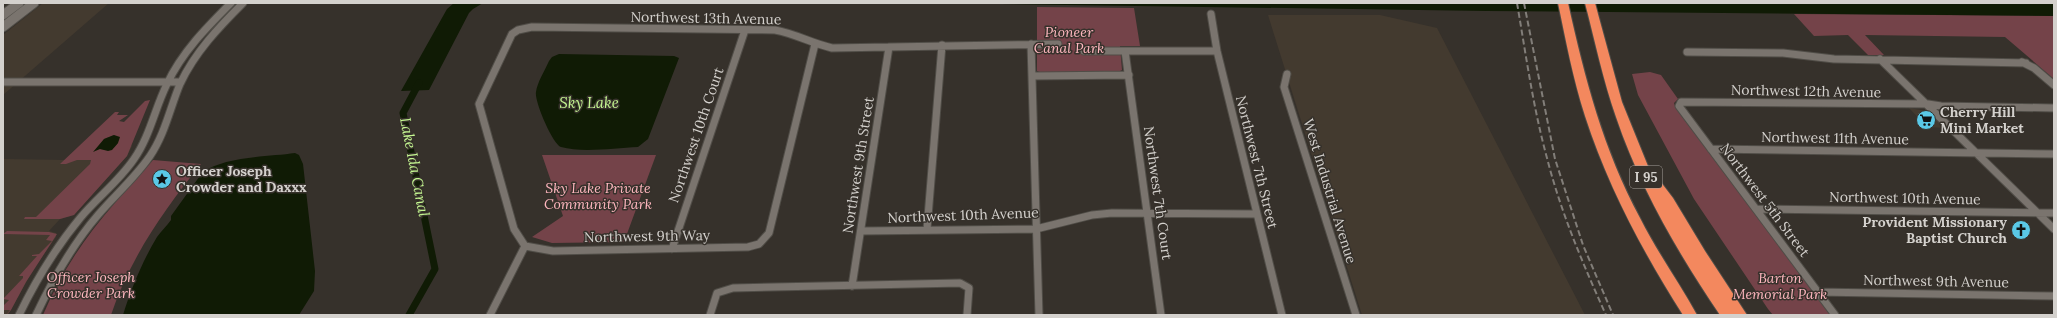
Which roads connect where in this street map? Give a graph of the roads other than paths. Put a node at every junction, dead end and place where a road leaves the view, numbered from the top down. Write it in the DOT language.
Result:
graph roads {
  1 [pos="19,3"];
  2 [pos="34,3"];
  3 [pos="231,3"];
  4 [pos="242,3"];
  5 [pos="1563,3"];
  6 [pos="1590,3"];
  7 [pos="1211,14"];
  8 [pos="3,15"];
  9 [pos="213,21"];
  10 [pos="225,21"];
  11 [pos="3,27"];
  12 [pos="745,30"];
  13 [pos="815,44"];
  14 [pos="1032,44"];
  15 [pos="1058,44"];
  16 [pos="942,45"];
  17 [pos="888,47"];
  18 [pos="1084,51"];
  19 [pos="1125,51"];
  20 [pos="1217,51"];
  21 [pos="1687,52"];
  22 [pos="1880,59"];
  23 [pos="1287,74"];
  24 [pos="1129,75"];
  25 [pos="1033,76"];
  26 [pos="3,82"];
  27 [pos="167,82"];
  28 [pos="181,82"];
  29 [pos="2054,85"];
  30 [pos="1683,101"];
  31 [pos="1928,104"];
  32 [pos="2054,104"];
  33 [pos="1975,105"];
  34 [pos="2054,108"];
  35 [pos="1711,149"];
  36 [pos="1976,153"];
  37 [pos="2054,154"];
  38 [pos="1640,164"];
  39 [pos="1756,208"];
  40 [pos="2037,213"];
  41 [pos="2054,213"];
  42 [pos="1147,214"];
  43 [pos="1256,214"];
  44 [pos="927,229"];
  45 [pos="1036,229"];
  46 [pos="2054,229"];
  47 [pos="861,231"];
  48 [pos="525,246"];
  49 [pos="672,249"];
  50 [pos="852,286"];
  51 [pos="1818,292"];
  52 [pos="2054,296"];
  53 [pos="19,315"];
  54 [pos="36,315"];
  55 [pos="490,315"];
  56 [pos="710,315"];
  57 [pos="967,315"];
  58 [pos="1039,315"];
  59 [pos="1161,315"];
  60 [pos="1282,315"];
  61 [pos="1356,315"];
  62 [pos="1690,315"];
  63 [pos="1727,315"];
  64 [pos="1740,315"];
  65 [pos="1835,315"];
  1 -- 8 [label="main road"];
  2 -- 11 [label="main road"];
  3 -- 9 [label="street"];
  4 -- 10 [label="street"];
  5 -- 62 [label="highway, I 95"];
  6 -- 38 [label="highway, I 95"];
  7 -- 20 [label="street, Northwest 7th Street"];
  9 -- 10 [label="street"];
  9 -- 27 [label="street"];
  10 -- 28 [label="street"];
  12 -- 13 [label="street, Northwest 13th Avenue"];
  12 -- 48 [label="street, Northwest 13th Avenue"];
  12 -- 49 [label="street, Northwest 10th Court"];
  13 -- 17 [label="street, Northwest 13th Avenue"];
  13 -- 49 [label="street, Northwest 9th Way"];
  14 -- 15 [label="street, Northwest 13th Avenue"];
  14 -- 16 [label="street, Northwest 13th Avenue"];
  14 -- 25 [label="street"];
  16 -- 17 [label="street, Northwest 13th Avenue"];
  16 -- 44 [label="street"];
  17 -- 47 [label="street, Northwest 9th Street"];
  18 -- 19 [label="street"];
  19 -- 20 [label="street"];
  19 -- 24 [label="street"];
  20 -- 43 [label="street, Northwest 7th Street"];
  21 -- 22 [label="street"];
  22 -- 29 [label="street"];
  22 -- 31 [label="street"];
  23 -- 61 [label="street, West Industrial Avenue"];
  24 -- 25 [label="street"];
  24 -- 42 [label="street, Northwest 7th Court"];
  25 -- 45 [label="street"];
  26 -- 27 [label="street"];
  27 -- 28 [label="street"];
  27 -- 53 [label="street"];
  28 -- 54 [label="street"];
  30 -- 31 [label="street, Northwest 12th Avenue"];
  30 -- 35 [label="street, Northwest 5th Street"];
  31 -- 33 [label="street, Northwest 12th Avenue"];
  31 -- 36 [label="street"];
  32 -- 33 [label="street, Northwest 12th Avenue"];
  33 -- 34 [label="street, Northwest 12th Avenue"];
  35 -- 36 [label="street, Northwest 11th Avenue"];
  35 -- 39 [label="street, Northwest 5th Street"];
  36 -- 37 [label="street, Northwest 11th Avenue"];
  36 -- 40 [label="street"];
  38 -- 63 [label="highway, I 95"];
  38 -- 64 [label="highway"];
  39 -- 40 [label="street, Northwest 10th Avenue"];
  39 -- 51 [label="street, Northwest 5th Street"];
  40 -- 41 [label="street, Northwest 10th Avenue"];
  40 -- 46 [label="street"];
  42 -- 43 [label="street, Northwest 10th Avenue"];
  42 -- 45 [label="street, Northwest 10th Avenue"];
  42 -- 59 [label="street, Northwest 7th Court"];
  43 -- 60 [label="street, Northwest 7th Street"];
  44 -- 45 [label="street, Northwest 10th Avenue"];
  44 -- 47 [label="street, Northwest 10th Avenue"];
  45 -- 58 [label="street"];
  47 -- 50 [label="street, Northwest 9th Street"];
  48 -- 49 [label="street, Northwest 9th Way"];
  48 -- 55 [label="street"];
  50 -- 56 [label="street"];
  50 -- 57 [label="street"];
  51 -- 52 [label="street, Northwest 9th Avenue"];
  51 -- 65 [label="street, Northwest 5th Street"];
}
